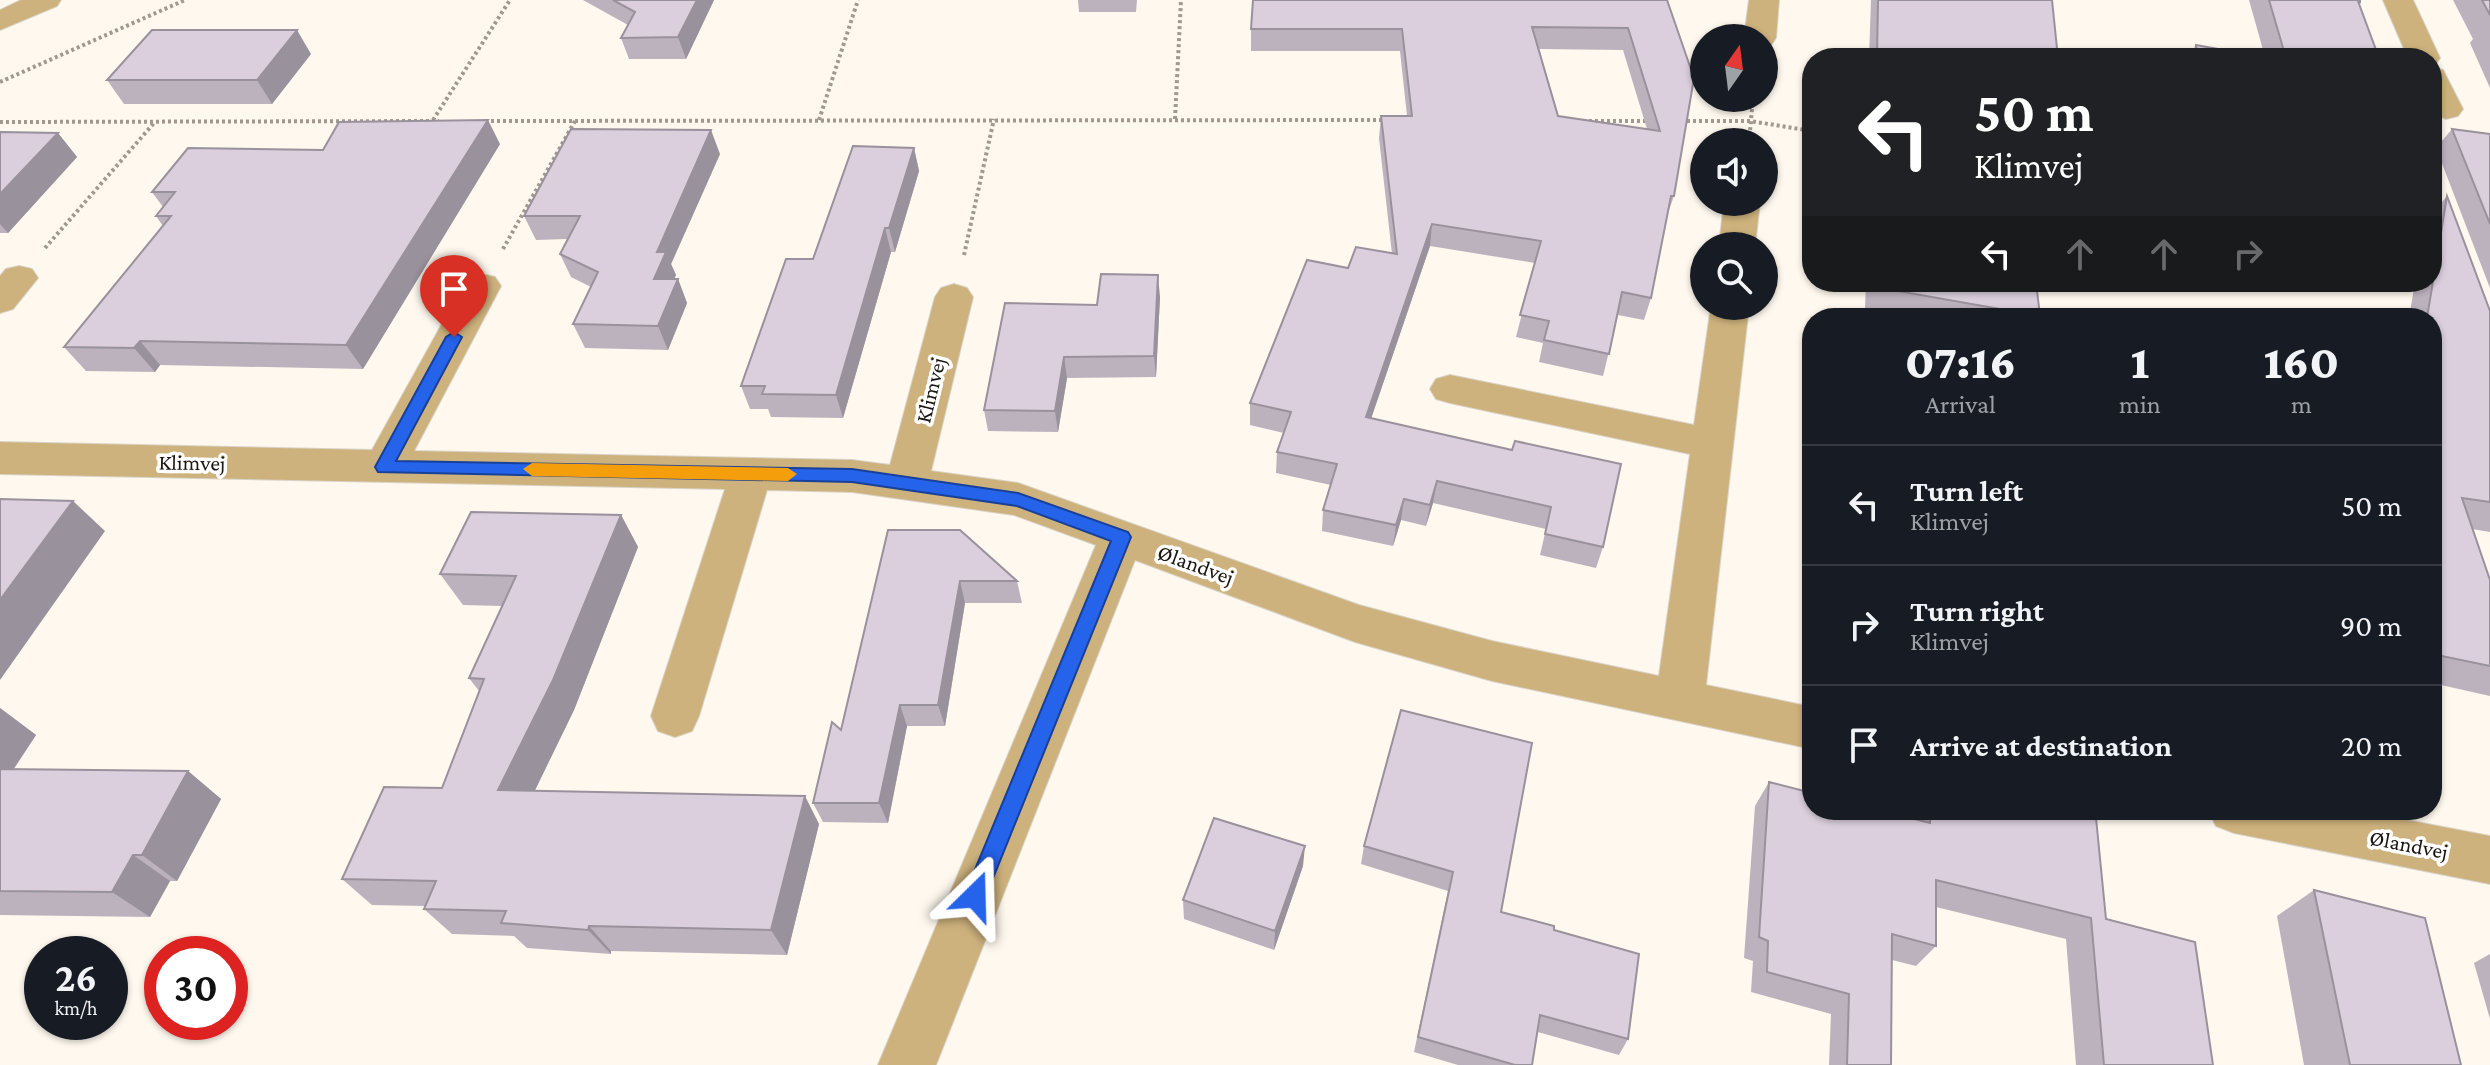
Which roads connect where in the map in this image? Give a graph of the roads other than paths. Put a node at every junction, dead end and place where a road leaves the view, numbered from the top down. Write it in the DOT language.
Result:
graph roads {
  1 [pos="46,0"];
  2 [pos="1764,0"];
  3 [pos="2398,0"];
  4 [pos="0,21"];
  5 [pos="1761,24"];
  6 [pos="2420,48"];
  7 [pos="2442,100"];
  8 [pos="2446,109"];
  9 [pos="482,286"];
  10 [pos="954,297"];
  11 [pos="1728,320"];
  12 [pos="1450,389"];
  13 [pos="1714,444"];
  14 [pos="0,458"];
  15 [pos="384,467"];
  16 [pos="751,474"];
  17 [pos="907,482"];
  18 [pos="1122,537"];
  19 [pos="1680,702"];
  20 [pos="675,716"];
  21 [pos="1802,726"];
  22 [pos="2285,820"];
  23 [pos="2490,860"];
  24 [pos="907,1065"];
  1 -- 4 [label="street"];
  2 -- 5 [label="street"];
  3 -- 6 [label="street"];
  7 -- 8 [label="street"];
  9 -- 15 [label="street"];
  10 -- 17 [label="street, Klimvej"];
  11 -- 13 [label="street"];
  12 -- 13 [label="street"];
  13 -- 19 [label="street"];
  14 -- 15 [label="street, Klimvej"];
  15 -- 16 [label="street, Klimvej"];
  16 -- 17 [label="street, Klimvej"];
  16 -- 20 [label="street"];
  17 -- 18 [label="street, Klimvej"];
  18 -- 19 [label="street, Ølandvej"];
  18 -- 24 [label="street"];
  19 -- 21 [label="street, Ølandvej"];
  22 -- 23 [label="street, Ølandvej"];
}
